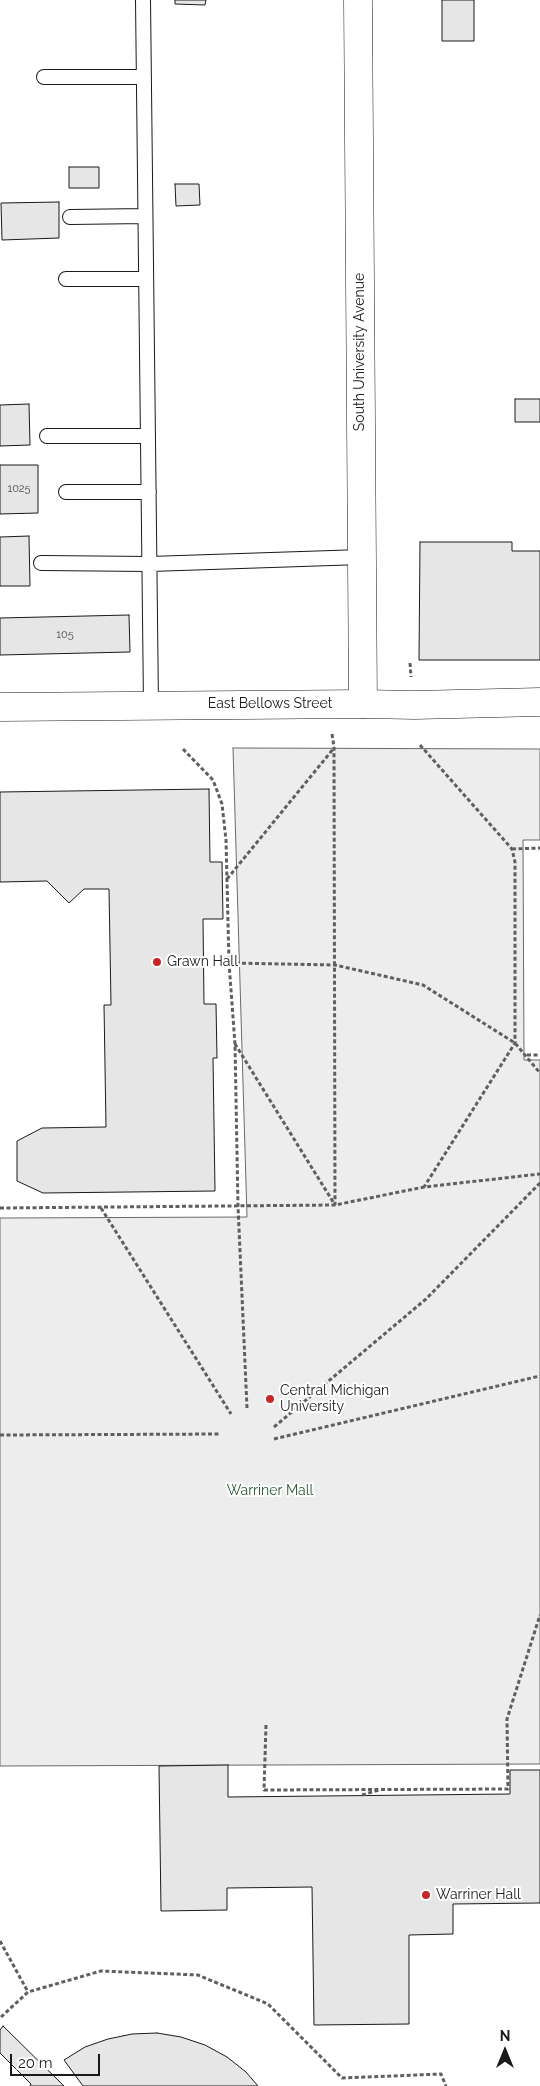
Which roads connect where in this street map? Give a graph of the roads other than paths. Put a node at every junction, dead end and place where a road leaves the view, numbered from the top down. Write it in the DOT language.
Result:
graph roads {
  1 [pos="142,0"];
  2 [pos="358,0"];
  3 [pos="44,77"];
  4 [pos="144,77"];
  5 [pos="145,216"];
  6 [pos="70,217"];
  7 [pos="66,279"];
  8 [pos="146,279"];
  9 [pos="47,436"];
  10 [pos="148,436"];
  11 [pos="66,492"];
  12 [pos="149,492"];
  13 [pos="362,557"];
  14 [pos="41,563"];
  15 [pos="150,564"];
  16 [pos="540,702"];
  17 [pos="151,704"];
  18 [pos="363,704"];
  19 [pos="0,707"];
  1 -- 4 [label="lane"];
  2 -- 13 [label="street, South University Avenue"];
  3 -- 4 [label="lane"];
  4 -- 5 [label="lane"];
  5 -- 6 [label="lane"];
  5 -- 8 [label="lane"];
  7 -- 8 [label="lane"];
  8 -- 10 [label="lane"];
  9 -- 10 [label="lane"];
  10 -- 12 [label="lane"];
  11 -- 12 [label="lane"];
  12 -- 15 [label="lane"];
  13 -- 15 [label="lane"];
  13 -- 18 [label="street, South University Avenue"];
  14 -- 15 [label="lane"];
  15 -- 17 [label="lane"];
  16 -- 18 [label="street, East Bellows Street"];
  17 -- 18 [label="street, East Bellows Street"];
  17 -- 19 [label="street, East Bellows Street"];
}
